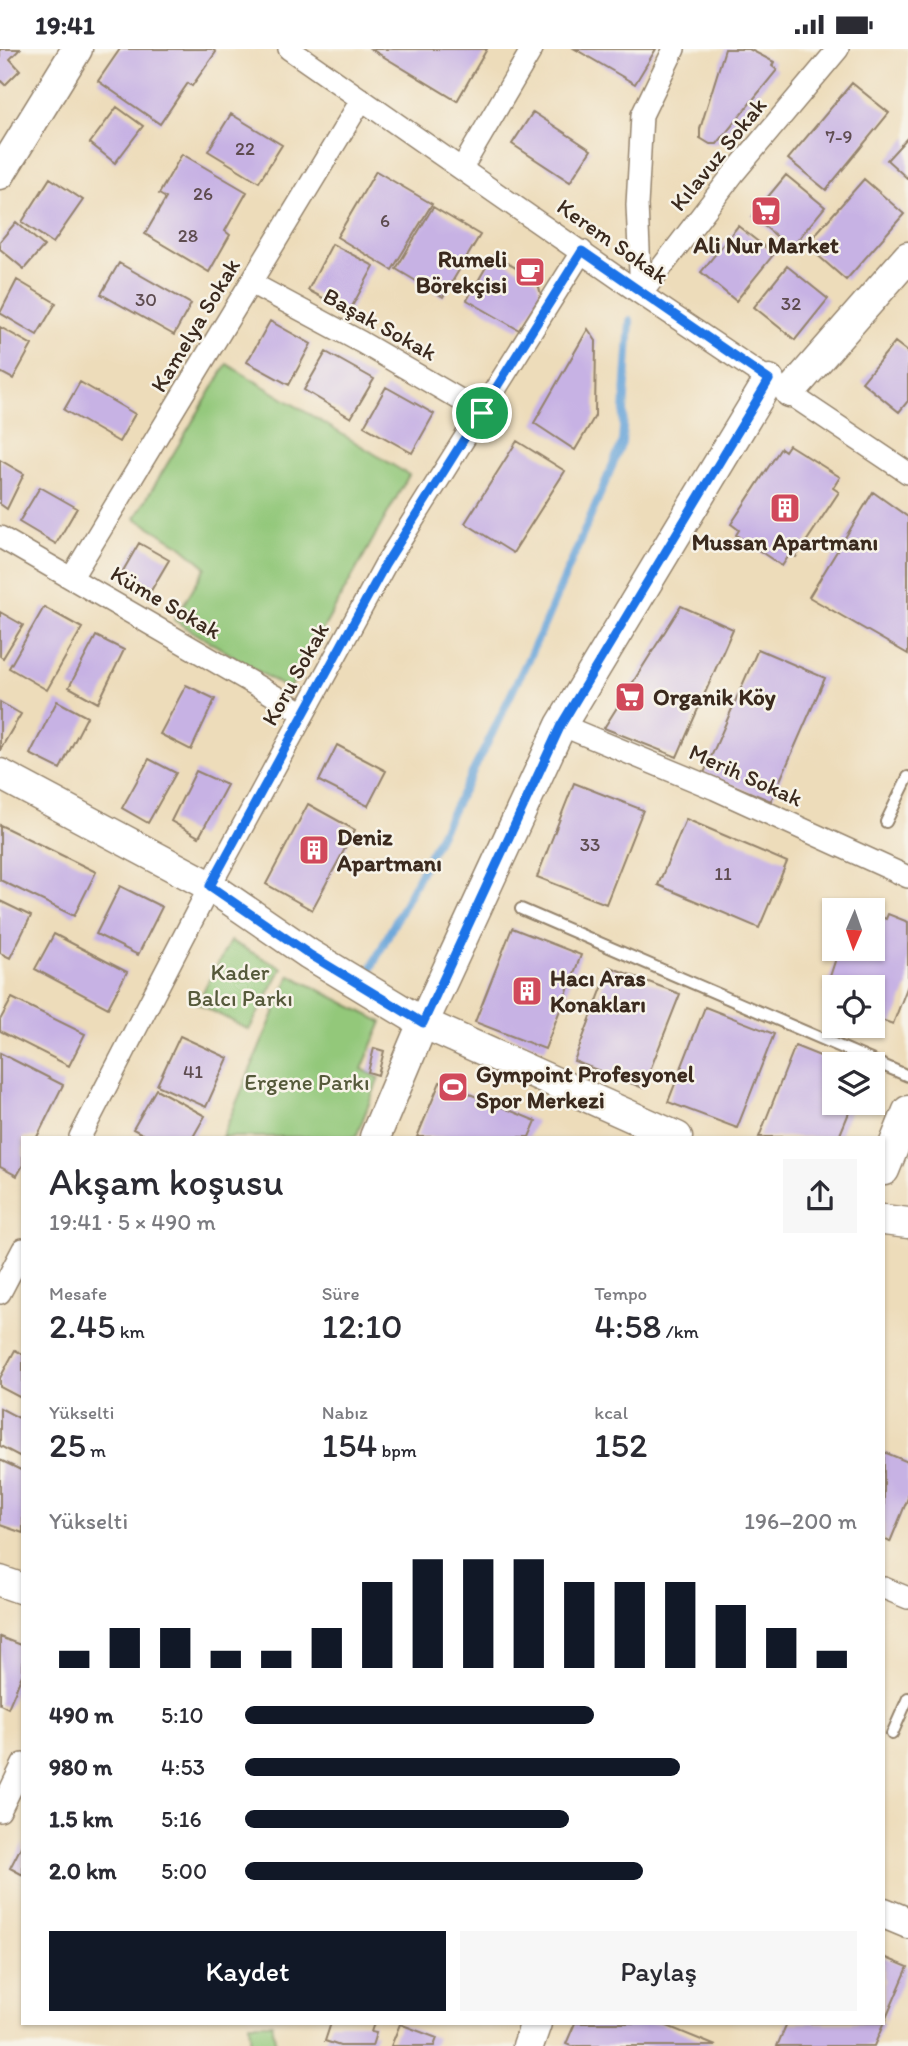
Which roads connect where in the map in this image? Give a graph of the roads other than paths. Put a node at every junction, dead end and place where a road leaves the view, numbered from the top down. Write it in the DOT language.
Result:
graph roads {
  1 [pos="77,49"];
  2 [pos="532,49"];
  3 [pos="674,49"];
  4 [pos="838,49"];
  5 [pos="301,52"];
  6 [pos="362,99"];
  7 [pos="462,167"];
  8 [pos="0,174"];
  9 [pos="582,251"];
  10 [pos="908,257"];
  11 [pos="251,283"];
  12 [pos="641,294"];
  13 [pos="780,386"];
  14 [pos="482,413"];
  15 [pos="908,473"];
  16 [pos="0,537"];
  17 [pos="72,577"];
  18 [pos="304,713"];
  19 [pos="561,725"];
  20 [pos="0,774"];
  21 [pos="908,777"];
  22 [pos="886,822"];
  23 [pos="908,877"];
  24 [pos="210,886"];
  25 [pos="521,909"];
  26 [pos="423,1023"];
  27 [pos="908,1076"];
  28 [pos="908,1111"];
  29 [pos="81,1136"];
  30 [pos="375,1136"];
  31 [pos="675,1136"];
  32 [pos="885,1168"];
  33 [pos="885,1220"];
  34 [pos="908,1223"];
  35 [pos="21,1253"];
  36 [pos="0,1293"];
  37 [pos="0,1581"];
  38 [pos="21,1588"];
  39 [pos="885,1588"];
  40 [pos="908,1598"];
  41 [pos="908,1698"];
  42 [pos="892,1734"];
  43 [pos="21,1768"];
  44 [pos="0,1811"];
  45 [pos="885,1913"];
  46 [pos="908,1923"];
  47 [pos="535,2025"];
  48 [pos="528,2046"];
  1 -- 8 [label="street"];
  2 -- 7 [label="street"];
  3 -- 12 [label="street"];
  4 -- 12 [label="street, Kılavuz Sokak"];
  5 -- 6 [label="street, Kerem Sokak"];
  6 -- 7 [label="street, Kerem Sokak"];
  6 -- 11 [label="street, Kamelya Sokak"];
  7 -- 9 [label="street, Kerem Sokak"];
  9 -- 12 [label="street, Kerem Sokak"];
  9 -- 14 [label="street, Koru Sokak"];
  10 -- 13 [label="street"];
  11 -- 14 [label="street, Başak Sokak"];
  11 -- 17 [label="street, Kamelya Sokak"];
  12 -- 13 [label="street, Kerem Sokak"];
  13 -- 15 [label="street, Kerem Sokak"];
  13 -- 19 [label="street"];
  14 -- 18 [label="street, Koru Sokak"];
  16 -- 17 [label="street, Küme Sokak"];
  17 -- 18 [label="street, Küme Sokak"];
  18 -- 24 [label="street, Koru Sokak"];
  19 -- 23 [label="street, Merih Sokak"];
  19 -- 26 [label="street"];
  20 -- 24 [label="street"];
  21 -- 22 [label="lane"];
  24 -- 26 [label="street"];
  24 -- 29 [label="street, Koru Sokak"];
  25 -- 27 [label="lane"];
  26 -- 30 [label="street"];
  26 -- 31 [label="street"];
  28 -- 32 [label="street"];
  33 -- 34 [label="street"];
  35 -- 36 [label="street"];
  37 -- 38 [label="street"];
  39 -- 40 [label="street"];
  41 -- 42 [label="lane"];
  43 -- 44 [label="street"];
  45 -- 46 [label="street"];
  47 -- 48 [label="street"];
}
